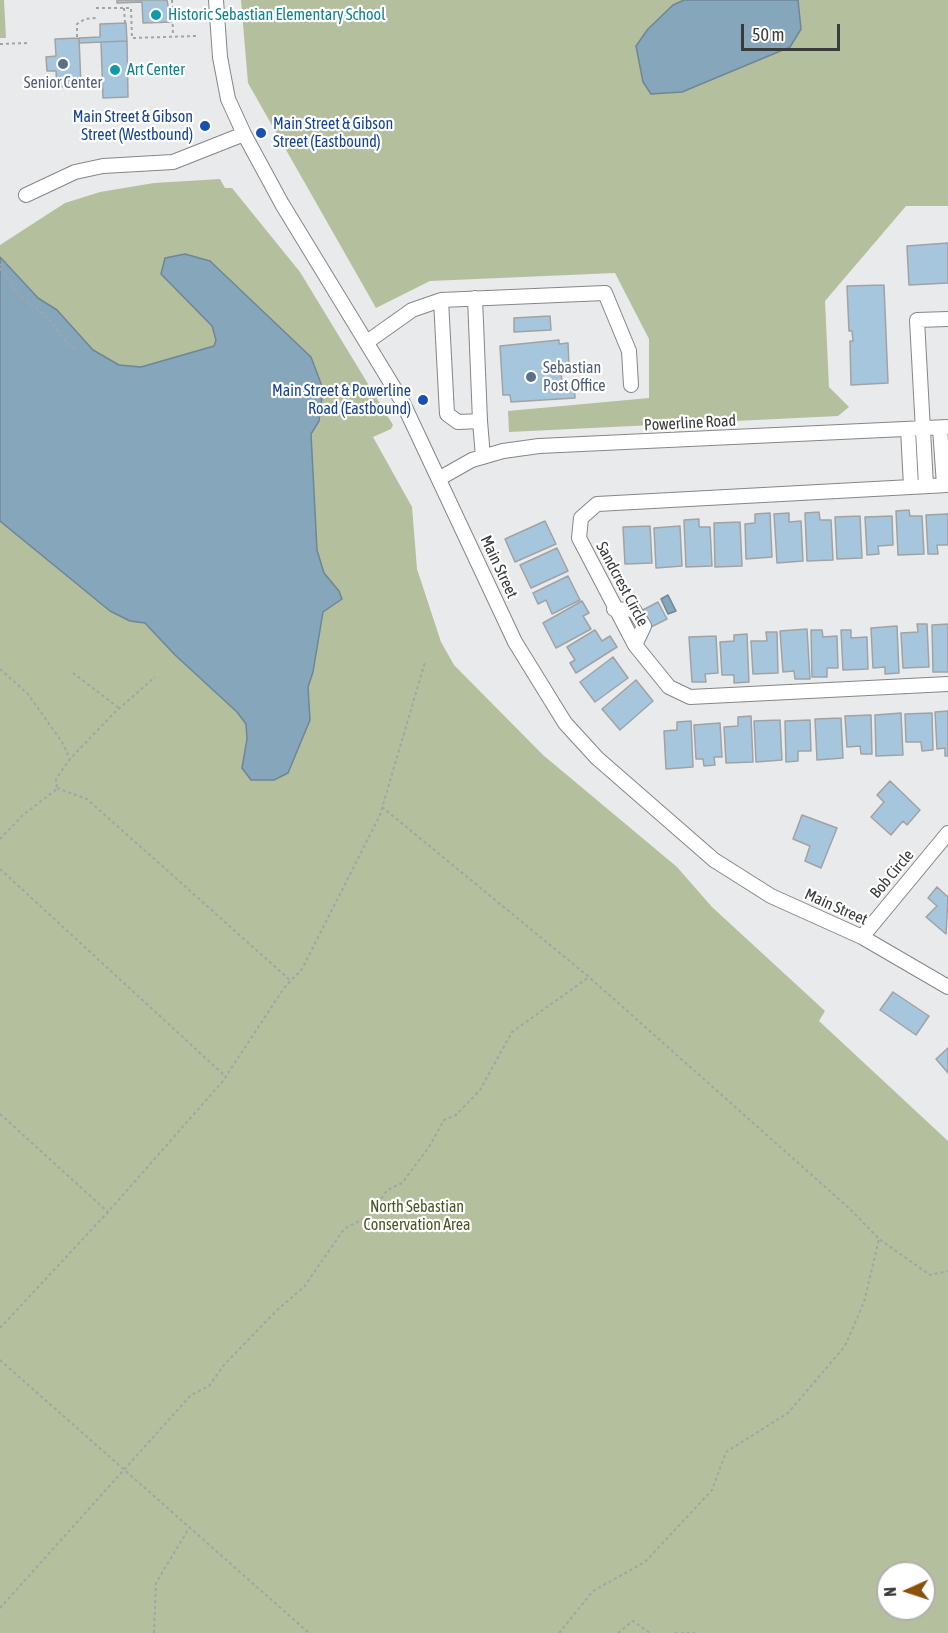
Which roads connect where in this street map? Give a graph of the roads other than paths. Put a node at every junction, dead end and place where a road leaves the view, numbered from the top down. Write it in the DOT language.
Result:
graph roads {
  1 [pos="216,0"];
  2 [pos="244,134"];
  3 [pos="26,195"];
  4 [pos="475,298"];
  5 [pos="441,300"];
  6 [pos="948,319"];
  7 [pos="367,342"];
  8 [pos="630,385"];
  9 [pos="480,421"];
  10 [pos="944,427"];
  11 [pos="908,429"];
  12 [pos="923,429"];
  13 [pos="483,457"];
  14 [pos="440,478"];
  15 [pos="946,485"];
  16 [pos="911,486"];
  17 [pos="926,486"];
  18 [pos="948,684"];
  19 [pos="948,833"];
  20 [pos="862,936"];
  21 [pos="948,987"];
  1 -- 2 [label="street, Main Street"];
  2 -- 3 [label="street"];
  2 -- 7 [label="street, Main Street"];
  4 -- 5 [label="street"];
  4 -- 8 [label="street"];
  4 -- 9 [label="street"];
  5 -- 7 [label="street"];
  5 -- 9 [label="street"];
  6 -- 12 [label="street"];
  7 -- 14 [label="street, Main Street"];
  9 -- 13 [label="street"];
  10 -- 12 [label="street, Powerline Road"];
  10 -- 15 [label="street"];
  11 -- 12 [label="street, Powerline Road"];
  11 -- 13 [label="street, Powerline Road"];
  11 -- 16 [label="street"];
  12 -- 17 [label="street"];
  13 -- 14 [label="street, Powerline Road"];
  14 -- 20 [label="street, Main Street"];
  15 -- 17 [label="street, Sandcrest Circle"];
  16 -- 17 [label="street, Sandcrest Circle"];
  16 -- 18 [label="street, Sandcrest Circle"];
  19 -- 20 [label="street, Bob Circle"];
  20 -- 21 [label="street, Main Street"];
}
